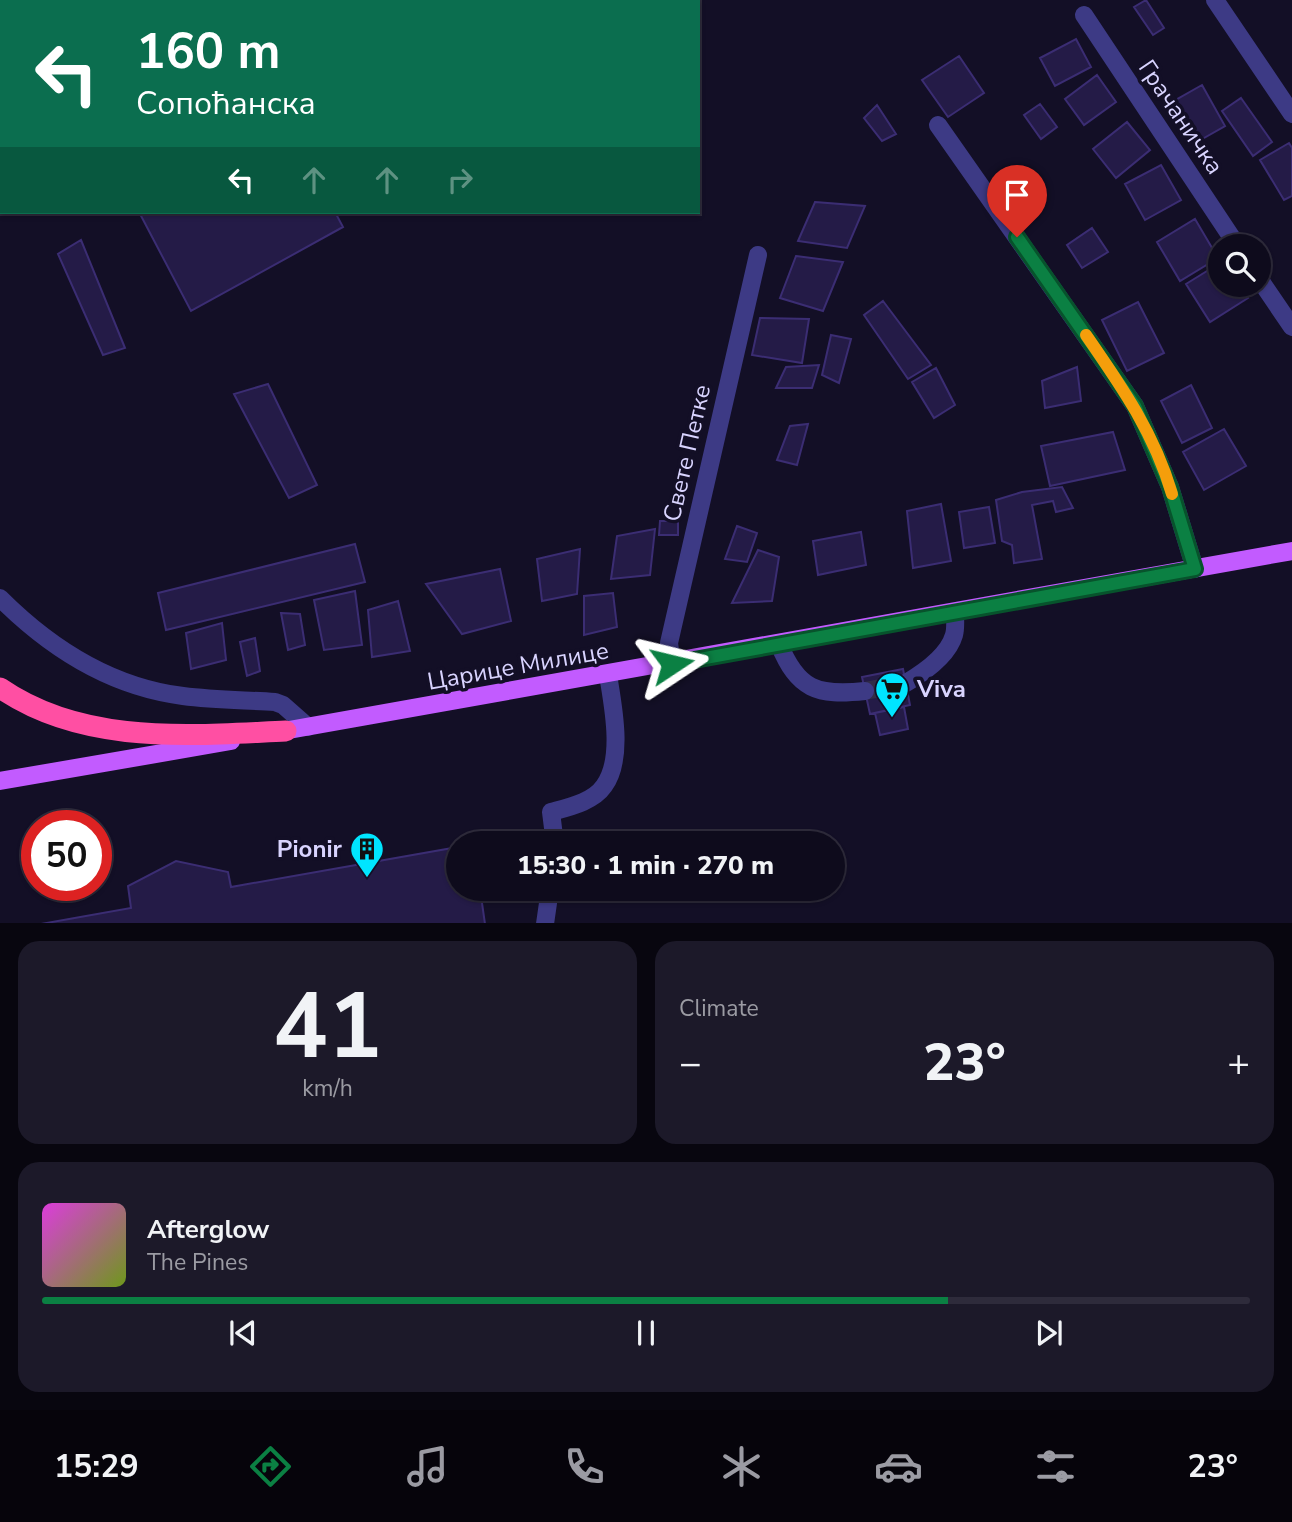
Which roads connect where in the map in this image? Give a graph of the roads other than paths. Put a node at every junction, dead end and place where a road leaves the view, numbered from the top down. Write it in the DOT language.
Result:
graph roads {
  1 [pos="1214,0"];
  2 [pos="1084,15"];
  3 [pos="1292,114"];
  4 [pos="938,125"];
  5 [pos="1229,234"];
  6 [pos="758,255"];
  7 [pos="1271,296"];
  8 [pos="1292,327"];
  9 [pos="1292,551"];
  10 [pos="1195,569"];
  11 [pos="0,598"];
  12 [pos="955,612"];
  13 [pos="779,644"];
  14 [pos="672,664"];
  15 [pos="608,675"];
  16 [pos="906,683"];
  17 [pos="0,688"];
  18 [pos="865,691"];
  19 [pos="308,727"];
  20 [pos="286,731"];
  21 [pos="0,781"];
  22 [pos="553,831"];
  23 [pos="548,901"];
  24 [pos="545,923"];
  1 -- 3 [label="street"];
  2 -- 5 [label="street, Грачаничка"];
  4 -- 10 [label="street"];
  6 -- 14 [label="street, Свете Петке"];
  7 -- 8 [label="street"];
  9 -- 10 [label="main road, Царице Милице"];
  10 -- 12 [label="main road, Царице Милице"];
  11 -- 19 [label="street"];
  12 -- 13 [label="main road, Царице Милице"];
  12 -- 16 [label="street"];
  13 -- 14 [label="main road, Царице Милице"];
  13 -- 18 [label="street"];
  14 -- 15 [label="main road, Царице Милице"];
  15 -- 19 [label="main road, Царице Милице"];
  15 -- 22 [label="street"];
  17 -- 20 [label="highway"];
  19 -- 20 [label="main road, Царице Милице"];
  20 -- 21 [label="main road, Царице Милице"];
  23 -- 24 [label="street"];
}
